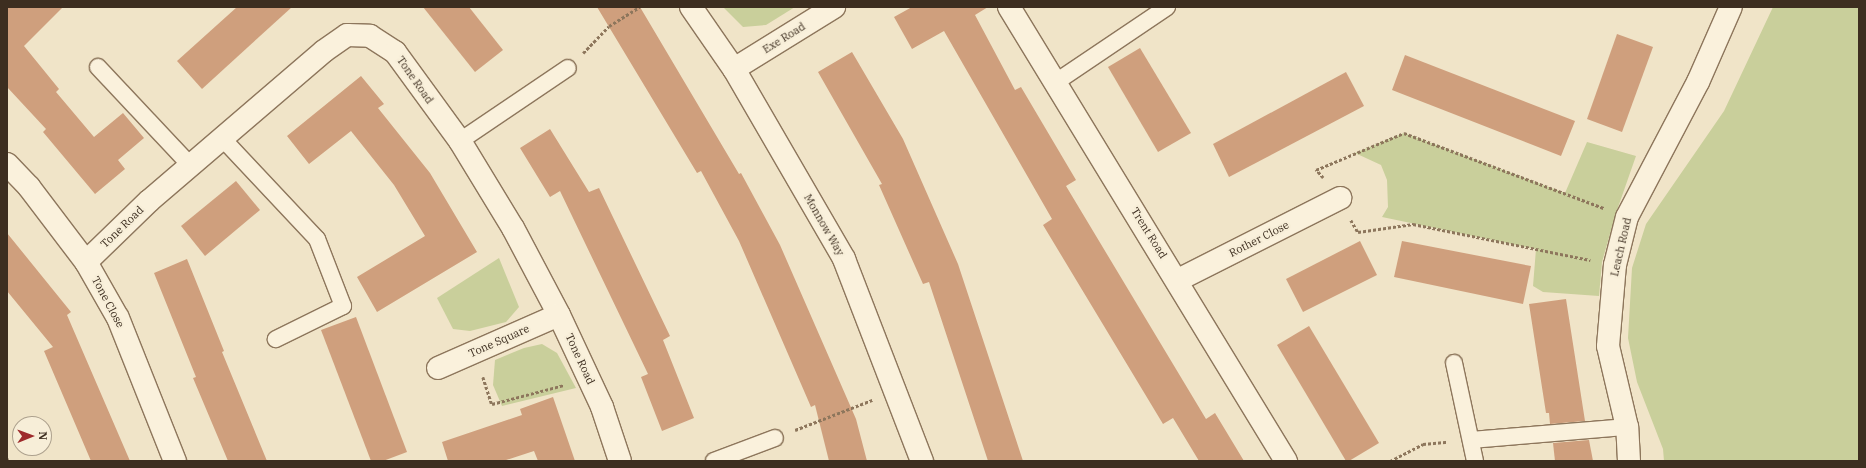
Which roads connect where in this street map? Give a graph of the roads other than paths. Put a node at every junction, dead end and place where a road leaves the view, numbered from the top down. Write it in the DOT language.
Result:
graph roads {
  1 [pos="691,7"];
  2 [pos="834,7"];
  3 [pos="1010,7"];
  4 [pos="1167,7"];
  5 [pos="1731,7"];
  6 [pos="98,67"];
  7 [pos="568,68"];
  8 [pos="734,69"];
  9 [pos="1056,82"];
  10 [pos="222,138"];
  11 [pos="460,141"];
  12 [pos="7,164"];
  13 [pos="190,165"];
  14 [pos="1340,198"];
  15 [pos="86,262"];
  16 [pos="1178,280"];
  17 [pos="560,315"];
  18 [pos="276,339"];
  19 [pos="1454,362"];
  20 [pos="438,368"];
  21 [pos="1627,427"];
  22 [pos="775,438"];
  23 [pos="1471,440"];
  24 [pos="175,461"];
  25 [pos="620,461"];
  26 [pos="714,461"];
  27 [pos="922,461"];
  28 [pos="1286,461"];
  29 [pos="1475,461"];
  30 [pos="1629,461"];
  1 -- 8 [label="street, Monnow Way"];
  2 -- 8 [label="street, Exe Road"];
  3 -- 9 [label="street, Trent Road"];
  4 -- 9 [label="lane"];
  5 -- 21 [label="street, Leach Road"];
  6 -- 13 [label="lane"];
  7 -- 11 [label="lane"];
  8 -- 27 [label="street, Monnow Way"];
  9 -- 16 [label="street, Trent Road"];
  10 -- 11 [label="street, Tone Road"];
  10 -- 13 [label="street, Tone Road"];
  10 -- 18 [label="lane"];
  11 -- 17 [label="street, Tone Road"];
  12 -- 15 [label="street, Tone Close"];
  13 -- 15 [label="street, Tone Road"];
  14 -- 16 [label="street, Rother Close"];
  15 -- 24 [label="street, Tone Close"];
  16 -- 28 [label="street, Trent Road"];
  17 -- 20 [label="street, Tone Square"];
  17 -- 25 [label="street, Tone Road"];
  19 -- 23 [label="lane"];
  21 -- 23 [label="lane"];
  21 -- 30 [label="street, Leach Road"];
  22 -- 26 [label="lane"];
  23 -- 29 [label="lane"];
}
